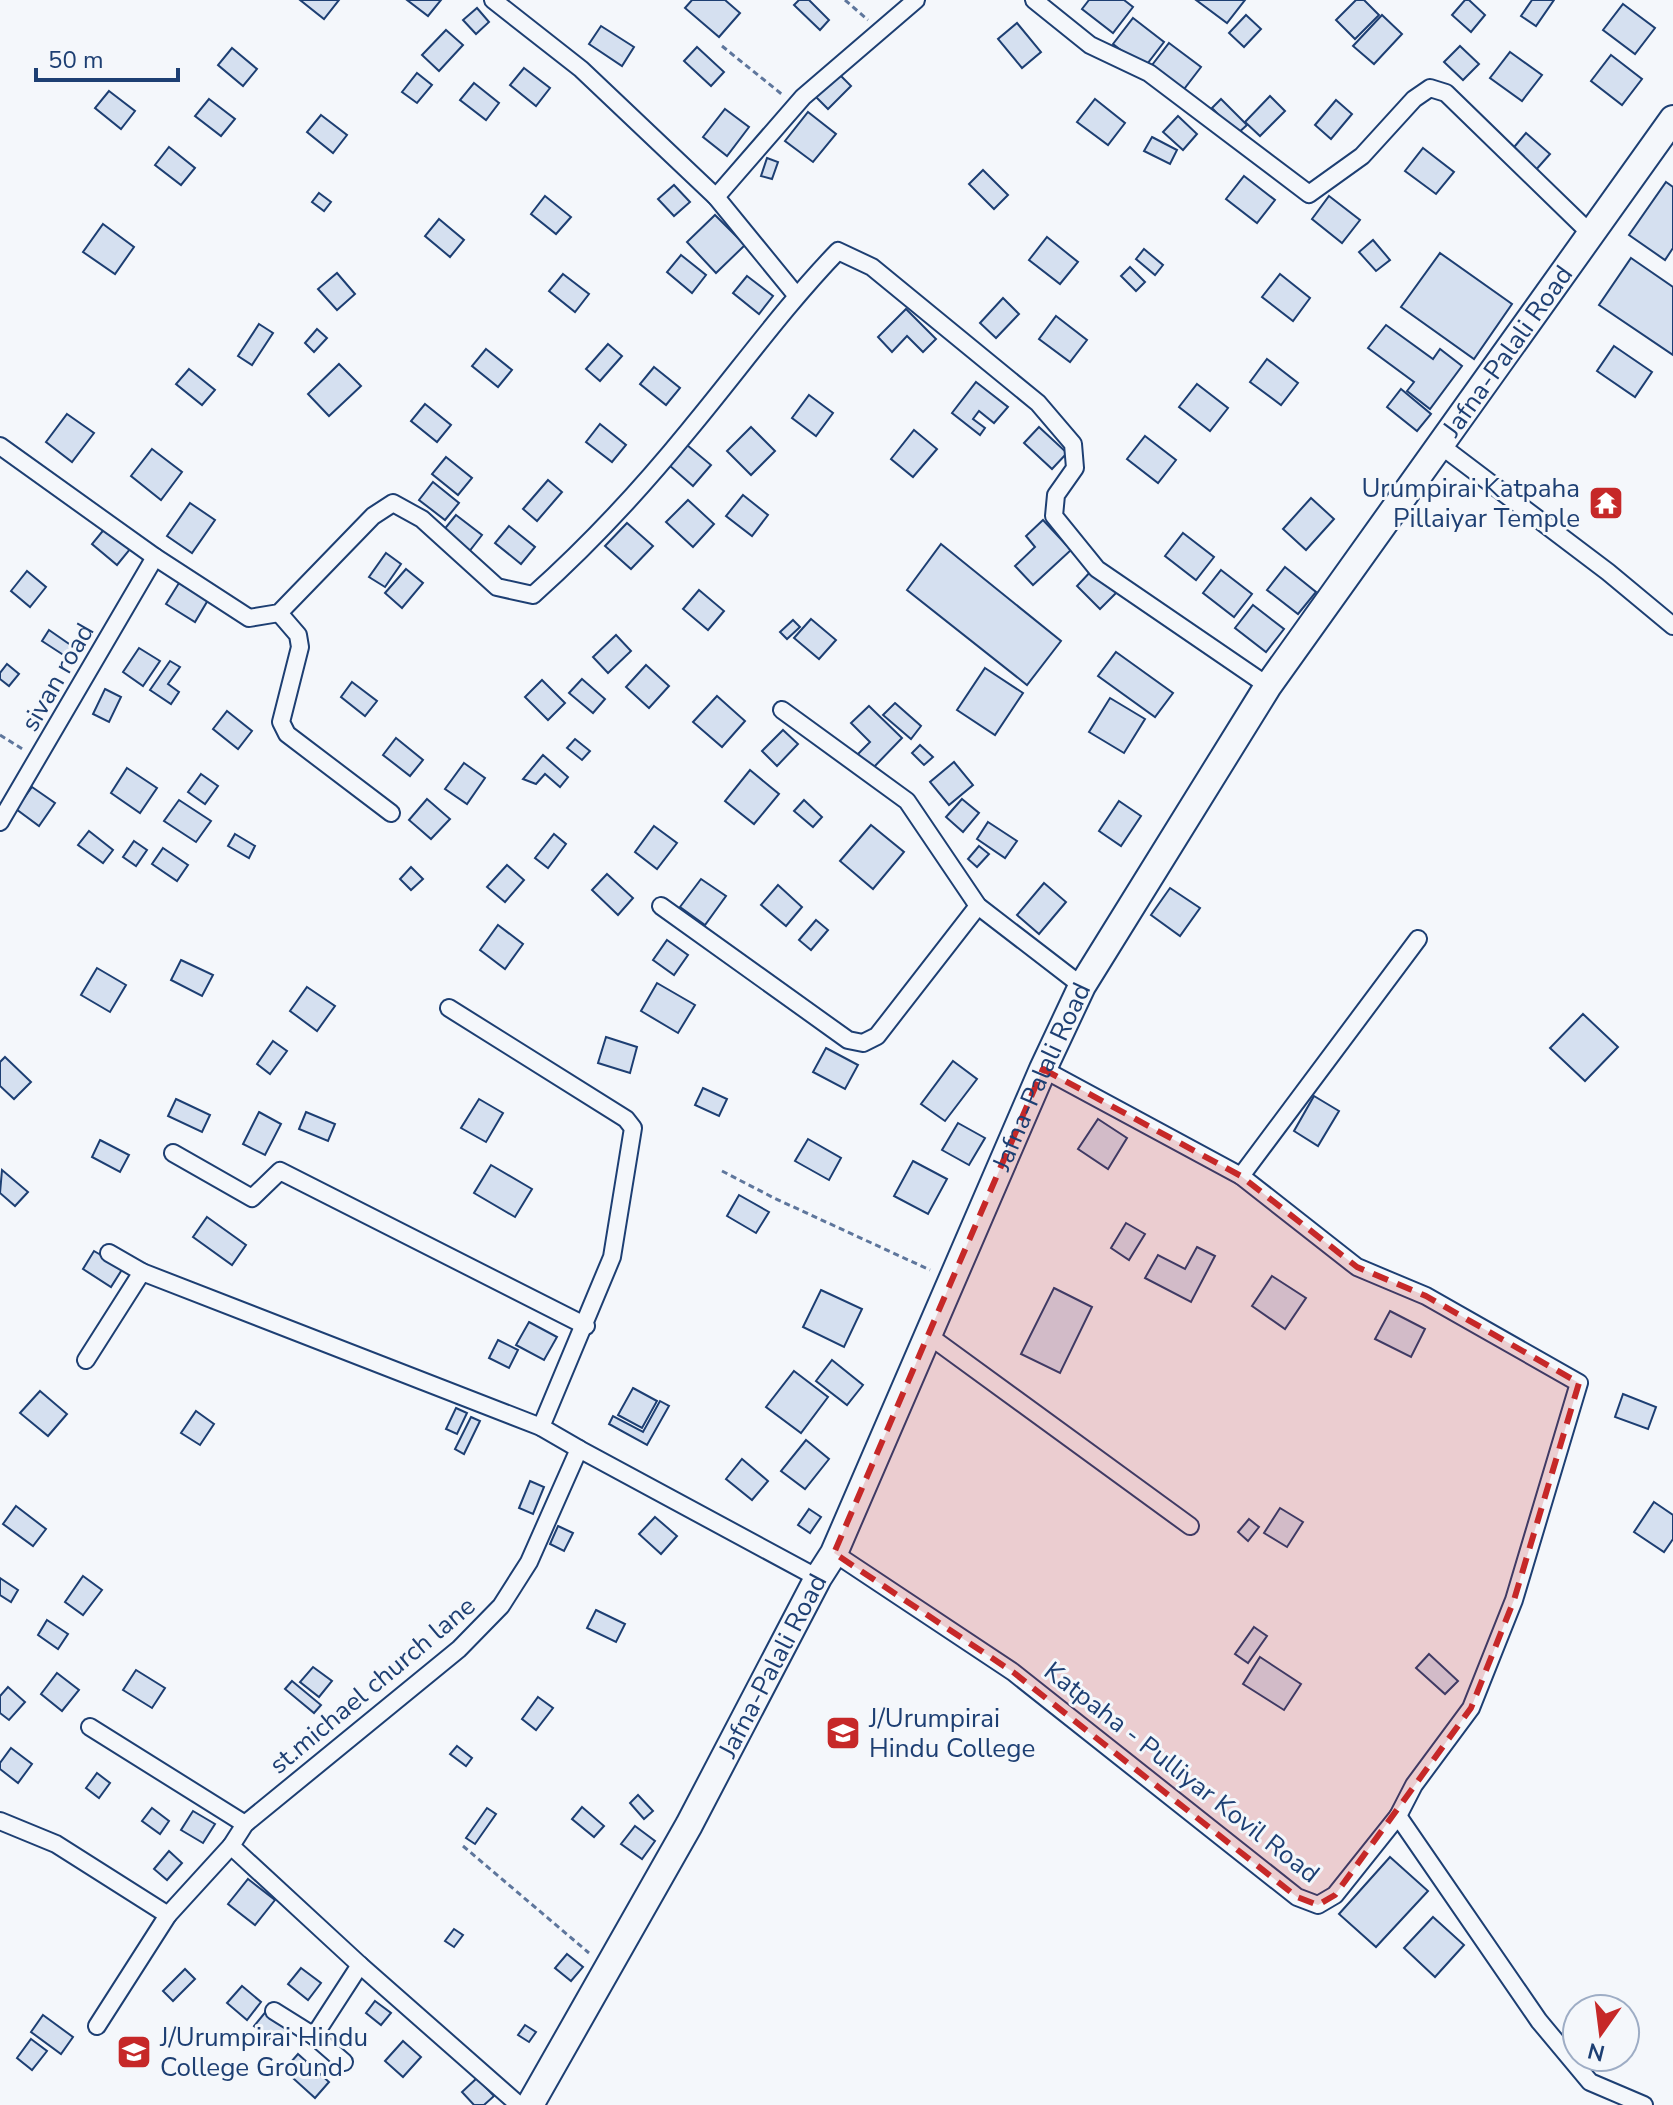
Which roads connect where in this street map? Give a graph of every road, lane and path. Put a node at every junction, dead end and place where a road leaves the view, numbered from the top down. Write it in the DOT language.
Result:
graph roads {
  1 [pos="493,0"];
  2 [pos="845,0"];
  3 [pos="916,0"];
  4 [pos="1034,0"];
  5 [pos="880,31"];
  6 [pos="722,46"];
  7 [pos="796,105"];
  8 [pos="1673,119"];
  9 [pos="716,197"];
  10 [pos="1591,234"];
  11 [pos="796,295"];
  12 [pos="1440,445"];
  13 [pos="0,446"];
  14 [pos="155,557"];
  15 [pos="279,613"];
  16 [pos="1673,626"];
  17 [pos="1268,686"];
  18 [pos="782,710"];
  19 [pos="0,735"];
  20 [pos="37,759"];
  21 [pos="391,813"];
  22 [pos="0,822"];
  23 [pos="661,906"];
  24 [pos="978,906"];
  25 [pos="1418,939"];
  26 [pos="1082,986"];
  27 [pos="449,1008"];
  28 [pos="1043,1069"];
  29 [pos="173,1153"];
  30 [pos="722,1171"];
  31 [pos="1241,1176"];
  32 [pos="109,1253"];
  33 [pos="142,1272"];
  34 [pos="952,1280"];
  35 [pos="586,1326"];
  36 [pos="928,1335"];
  37 [pos="86,1360"];
  38 [pos="541,1427"];
  39 [pos="579,1449"];
  40 [pos="1190,1526"];
  41 [pos="834,1553"];
  42 [pos="818,1578"];
  43 [pos="90,1727"];
  44 [pos="1398,1816"];
  45 [pos="0,1821"];
  46 [pos="245,1824"];
  47 [pos="231,1846"];
  48 [pos="463,1846"];
  49 [pos="168,1915"];
  50 [pos="360,1965"];
  51 [pos="608,1968"];
  52 [pos="274,2011"];
  53 [pos="97,2026"];
  54 [pos="314,2036"];
  55 [pos="344,2062"];
  56 [pos="519,2105"];
  57 [pos="530,2105"];
  58 [pos="1644,2105"];
  1 -- 9 [label="street"];
  2 -- 5 [label="path"];
  3 -- 5 [label="street"];
  4 -- 10 [label="street"];
  5 -- 7 [label="street"];
  6 -- 7 [label="path"];
  7 -- 9 [label="street"];
  8 -- 10 [label="main road, Jafna-Palali Road"];
  9 -- 11 [label="street"];
  10 -- 12 [label="main road, Jafna-Palali Road"];
  11 -- 15 [label="street"];
  11 -- 17 [label="street"];
  12 -- 16 [label="street"];
  12 -- 17 [label="main road, Jafna-Palali Road"];
  13 -- 14 [label="street"];
  14 -- 15 [label="street"];
  14 -- 20 [label="street, sivan road"];
  15 -- 21 [label="street"];
  17 -- 26 [label="main road, Jafna-Palali Road"];
  18 -- 24 [label="street"];
  19 -- 20 [label="path"];
  20 -- 22 [label="street, sivan road"];
  23 -- 24 [label="street"];
  24 -- 26 [label="street"];
  25 -- 31 [label="street"];
  26 -- 28 [label="main road, Jafna-Palali Road"];
  27 -- 35 [label="street"];
  28 -- 31 [label="street"];
  28 -- 34 [label="main road, Jafna-Palali Road"];
  29 -- 35 [label="street"];
  30 -- 34 [label="path"];
  31 -- 44 [label="street"];
  32 -- 33 [label="street"];
  33 -- 37 [label="street"];
  33 -- 38 [label="street"];
  34 -- 36 [label="main road, Jafna-Palali Road"];
  35 -- 38 [label="street"];
  36 -- 40 [label="street"];
  36 -- 41 [label="main road, Jafna-Palali Road"];
  38 -- 39 [label="street"];
  39 -- 42 [label="street"];
  39 -- 46 [label="street, st.michael church lane"];
  41 -- 42 [label="main road, Jafna-Palali Road"];
  41 -- 44 [label="street, Katpaha - Pulliyar Kovil Road"];
  42 -- 51 [label="main road, Jafna-Palali Road"];
  43 -- 46 [label="street"];
  44 -- 58 [label="street"];
  45 -- 49 [label="street"];
  46 -- 47 [label="street, st.michael church lane"];
  47 -- 49 [label="street, st.michael church lane"];
  47 -- 50 [label="street"];
  48 -- 51 [label="path"];
  49 -- 53 [label="street, st.michael church lane"];
  50 -- 54 [label="street"];
  50 -- 56 [label="street"];
  51 -- 57 [label="main road, Jafna-Palali Road"];
  52 -- 54 [label="street"];
  54 -- 55 [label="street"];
}
